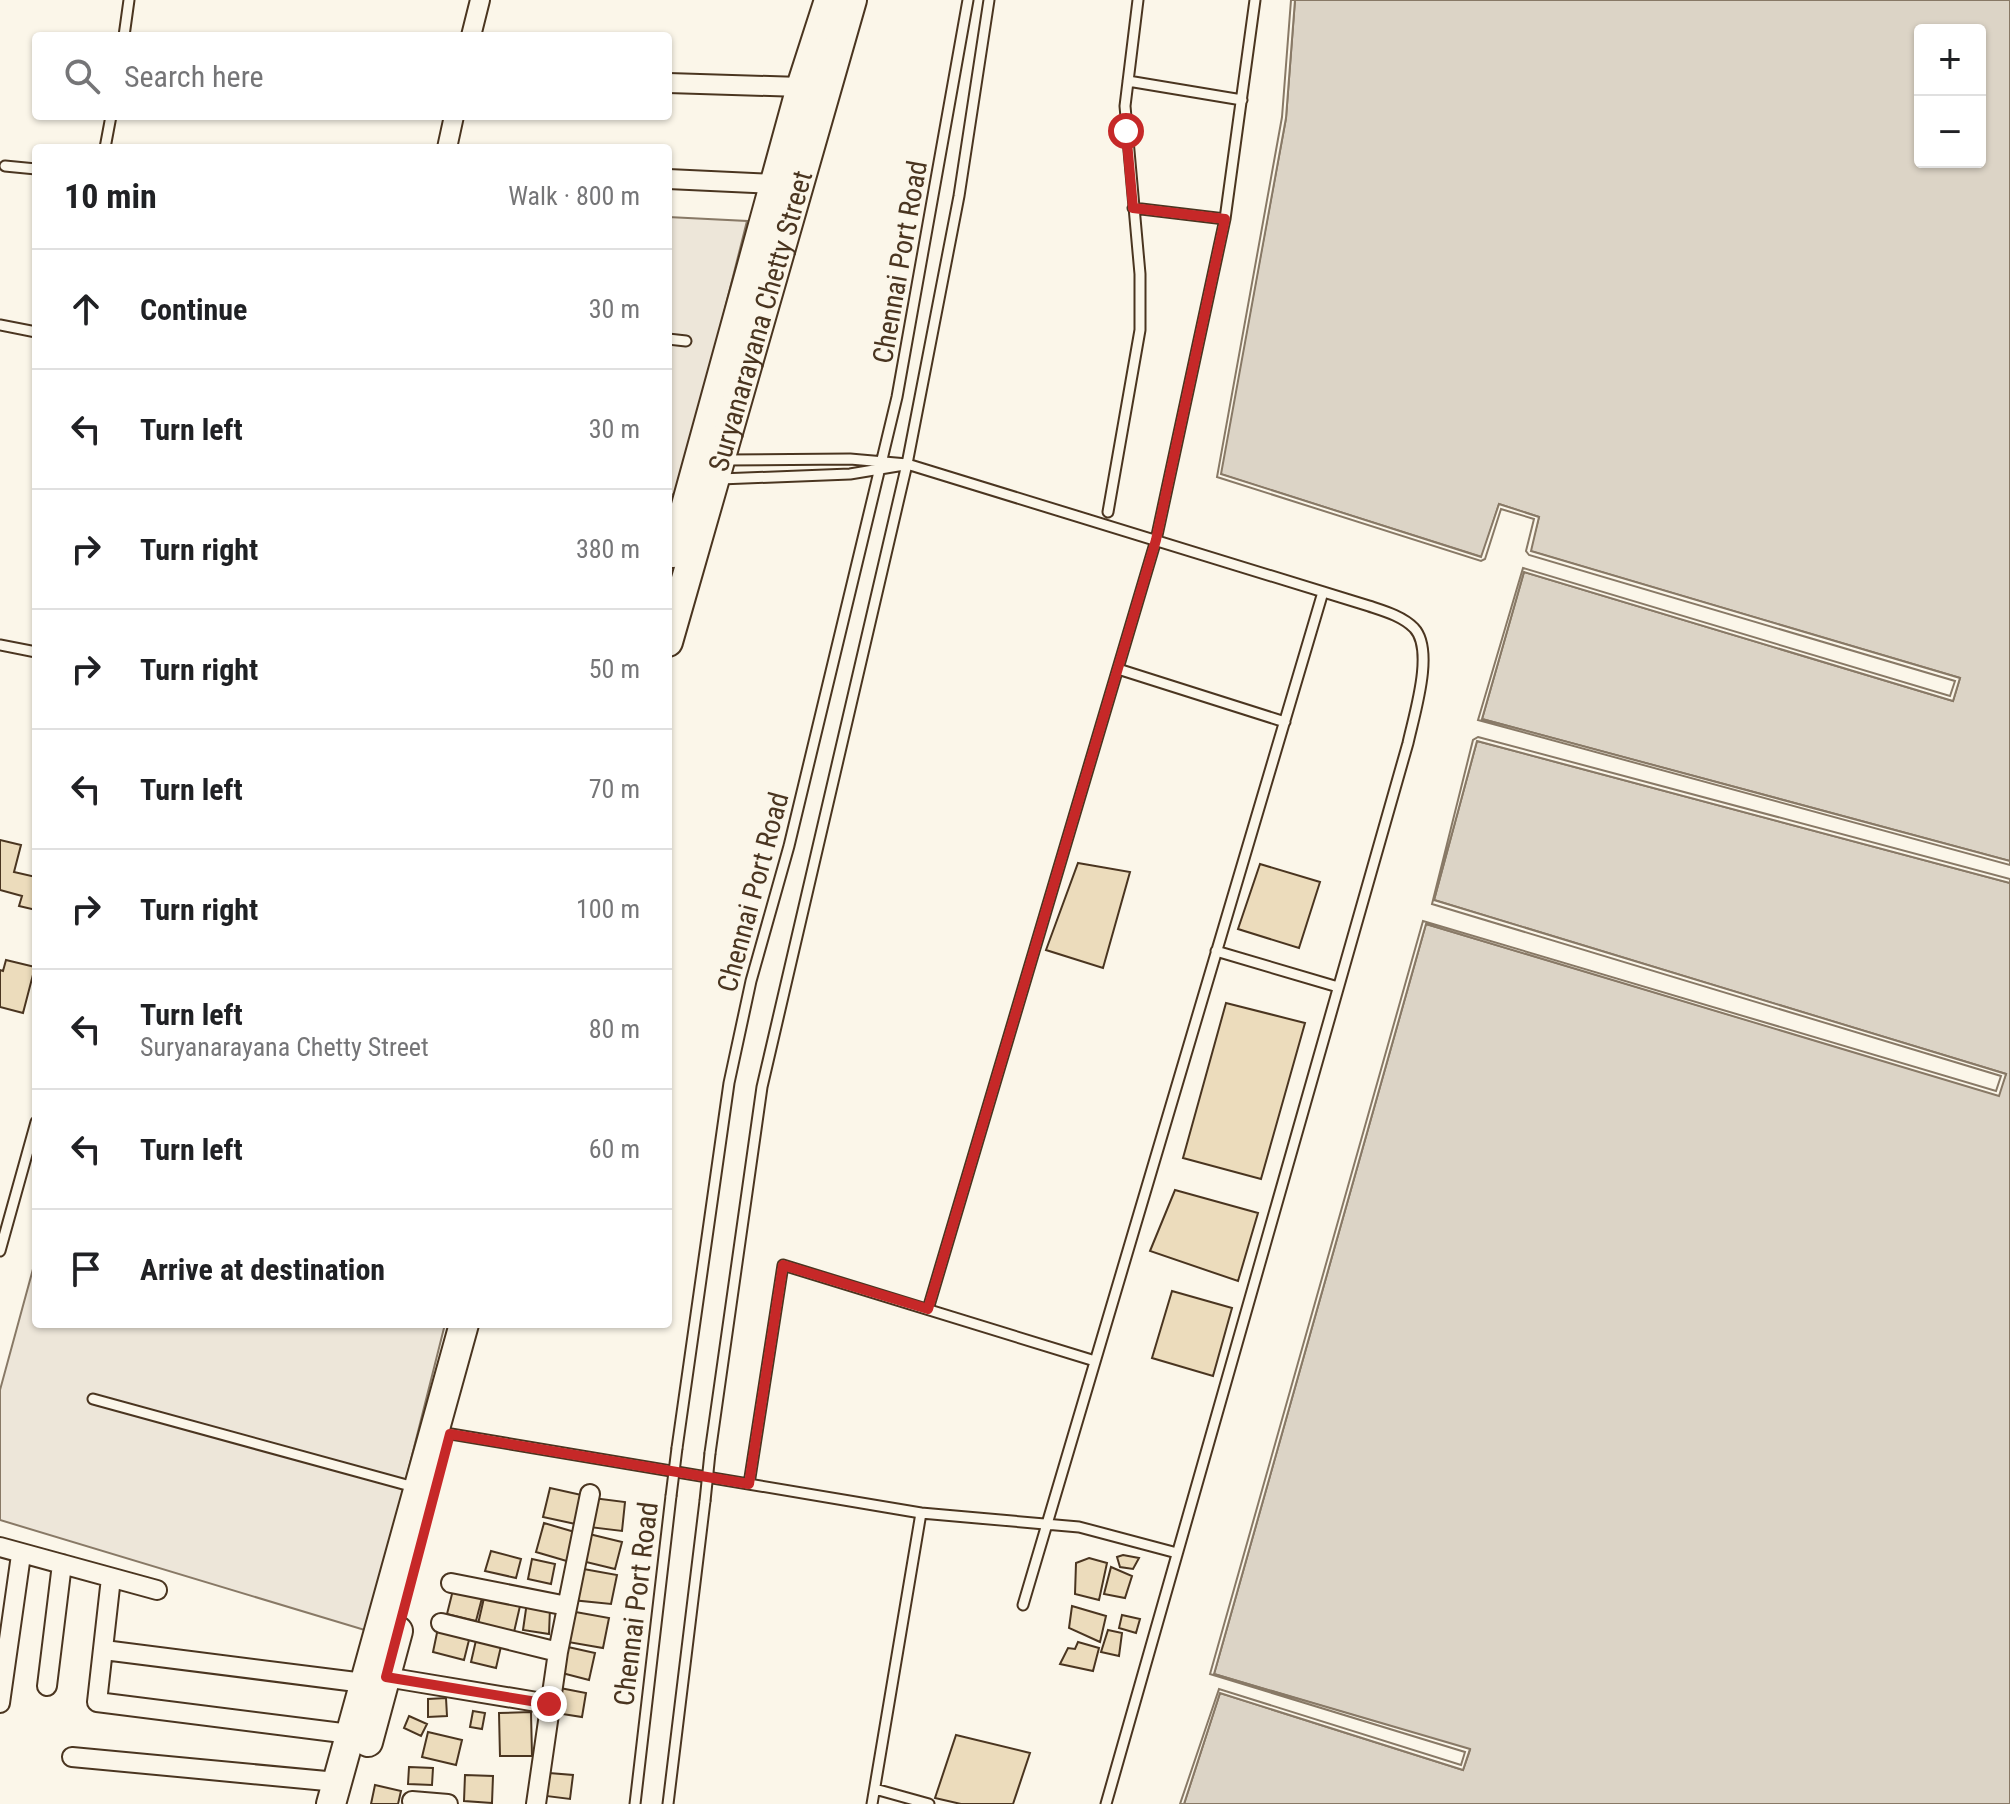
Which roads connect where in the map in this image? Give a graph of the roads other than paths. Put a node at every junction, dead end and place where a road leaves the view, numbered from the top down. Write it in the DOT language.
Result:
graph roads {
  1 [pos="129,0"];
  2 [pos="480,0"];
  3 [pos="829,0"];
  4 [pos="852,0"];
  5 [pos="968,0"];
  6 [pos="989,0"];
  7 [pos="1138,0"];
  8 [pos="1255,0"];
  9 [pos="125,32"];
  10 [pos="472,32"];
  11 [pos="1128,81"];
  12 [pos="672,83"];
  13 [pos="801,87"];
  14 [pos="1242,100"];
  15 [pos="110,120"];
  16 [pos="453,120"];
  17 [pos="106,144"];
  18 [pos="448,144"];
  19 [pos="5,166"];
  20 [pos="32,169"];
  21 [pos="672,179"];
  22 [pos="775,184"];
  23 [pos="1133,208"];
  24 [pos="1225,219"];
  25 [pos="0,325"];
  26 [pos="32,331"];
  27 [pos="672,339"];
  28 [pos="686,341"];
  29 [pos="883,460"];
  30 [pos="907,464"];
  31 [pos="880,471"];
  32 [pos="696,481"];
  33 [pos="1108,512"];
  34 [pos="1156,540"];
  35 [pos="672,561"];
  36 [pos="1323,592"];
  37 [pos="672,619"];
  38 [pos="0,645"];
  39 [pos="32,651"];
  40 [pos="1118,669"];
  41 [pos="1285,722"];
  42 [pos="1216,951"];
  43 [pos="1338,987"];
  44 [pos="32,1136"];
  45 [pos="0,1251"];
  46 [pos="928,1309"];
  47 [pos="463,1328"];
  48 [pos="480,1328"];
  49 [pos="1095,1361"];
  50 [pos="93,1399"];
  51 [pos="442,1432"];
  52 [pos="749,1484"];
  53 [pos="417,1488"];
  54 [pos="590,1494"];
  55 [pos="921,1513"];
  56 [pos="1047,1524"];
  57 [pos="0,1547"];
  58 [pos="1177,1553"];
  59 [pos="21,1555"];
  60 [pos="62,1564"];
  61 [pos="111,1578"];
  62 [pos="451,1583"];
  63 [pos="157,1590"];
  64 [pos="1023,1605"];
  65 [pos="567,1606"];
  66 [pos="441,1623"];
  67 [pos="104,1650"];
  68 [pos="558,1652"];
  69 [pos="375,1680"];
  70 [pos="47,1686"];
  71 [pos="0,1703"];
  72 [pos="549,1704"];
  73 [pos="350,1734"];
  74 [pos="72,1757"];
  75 [pos="875,1789"];
  76 [pos="340,1797"];
  77 [pos="412,1801"];
  78 [pos="448,1804"];
  79 [pos="536,1804"];
  80 [pos="635,1804"];
  81 [pos="668,1804"];
  82 [pos="872,1804"];
  83 [pos="929,1804"];
  84 [pos="1106,1804"];
  1 -- 9 [label="lane"];
  2 -- 10 [label="street"];
  3 -- 13 [label="main road, Suryanarayana Chetty Street"];
  4 -- 32 [label="main road, Suryanarayana Chetty Street"];
  5 -- 29 [label="lane, Chennai Port Road"];
  6 -- 30 [label="lane, Chennai Port Road"];
  7 -- 11 [label="lane"];
  8 -- 14 [label="lane"];
  11 -- 14 [label="lane"];
  11 -- 23 [label="lane"];
  12 -- 13 [label="street"];
  13 -- 22 [label="main road, Suryanarayana Chetty Street"];
  14 -- 24 [label="lane"];
  15 -- 17 [label="lane"];
  16 -- 18 [label="street"];
  19 -- 20 [label="lane"];
  21 -- 22 [label="street"];
  22 -- 32 [label="main road, Suryanarayana Chetty Street"];
  23 -- 24 [label="lane"];
  23 -- 33 [label="lane"];
  24 -- 34 [label="lane"];
  25 -- 26 [label="lane"];
  27 -- 28 [label="lane"];
  29 -- 30 [label="lane"];
  29 -- 31 [label="lane, Chennai Port Road"];
  29 -- 32 [label="lane"];
  30 -- 31 [label="lane"];
  30 -- 34 [label="lane"];
  30 -- 81 [label="lane, Chennai Port Road, bridge"];
  31 -- 32 [label="lane"];
  31 -- 80 [label="lane, Chennai Port Road, bridge"];
  32 -- 35 [label="main road, Suryanarayana Chetty Street"];
  32 -- 37 [label="main road, Suryanarayana Chetty Street"];
  34 -- 36 [label="lane"];
  34 -- 40 [label="lane"];
  36 -- 41 [label="lane"];
  36 -- 43 [label="lane"];
  38 -- 39 [label="lane"];
  40 -- 41 [label="lane"];
  40 -- 46 [label="lane"];
  41 -- 42 [label="lane"];
  42 -- 43 [label="lane"];
  42 -- 49 [label="lane"];
  43 -- 58 [label="lane"];
  44 -- 45 [label="lane"];
  46 -- 49 [label="lane"];
  46 -- 52 [label="lane"];
  47 -- 51 [label="main road"];
  48 -- 51 [label="main road"];
  49 -- 56 [label="lane"];
  50 -- 53 [label="lane"];
  51 -- 52 [label="lane"];
  51 -- 53 [label="main road"];
  51 -- 69 [label="main road"];
  52 -- 55 [label="lane"];
  53 -- 69 [label="main road"];
  54 -- 65 [label="street"];
  55 -- 56 [label="lane"];
  55 -- 75 [label="lane"];
  56 -- 58 [label="lane"];
  56 -- 64 [label="lane"];
  57 -- 59 [label="street"];
  58 -- 84 [label="lane"];
  59 -- 60 [label="street"];
  59 -- 71 [label="street"];
  60 -- 61 [label="street"];
  60 -- 70 [label="street"];
  61 -- 63 [label="street"];
  61 -- 67 [label="street"];
  62 -- 65 [label="street"];
  65 -- 68 [label="street"];
  66 -- 68 [label="street"];
  67 -- 69 [label="street"];
  67 -- 73 [label="street"];
  68 -- 72 [label="street"];
  69 -- 72 [label="street"];
  69 -- 73 [label="main road"];
  69 -- 76 [label="main road"];
  72 -- 79 [label="street"];
  73 -- 76 [label="main road"];
  74 -- 76 [label="street"];
  75 -- 82 [label="lane"];
  75 -- 83 [label="lane"];
  77 -- 78 [label="street"];
}
